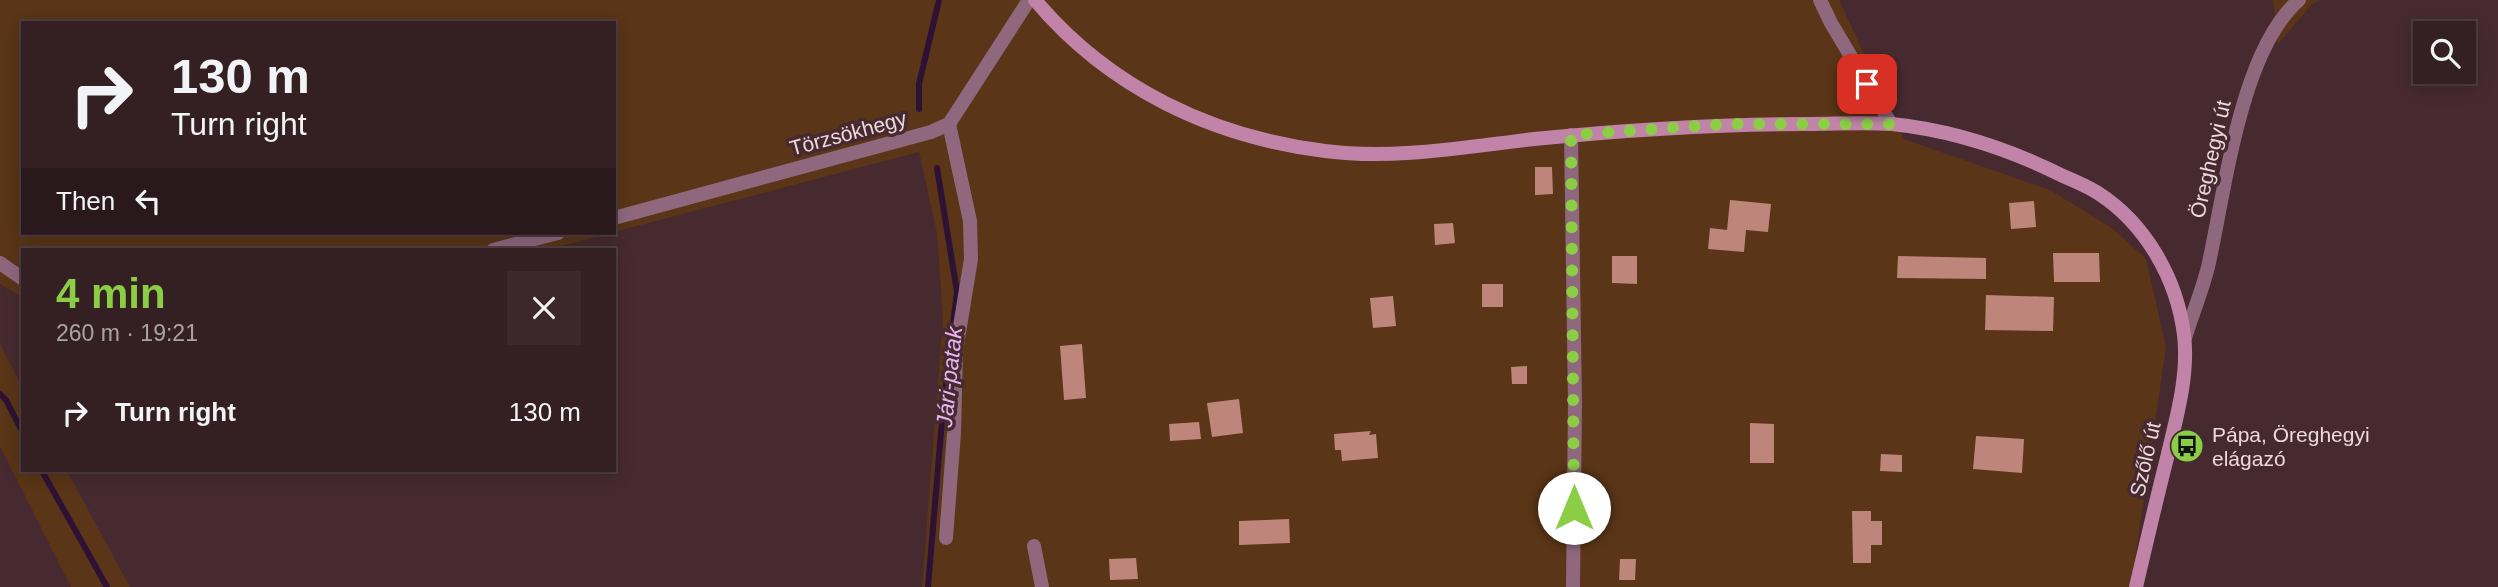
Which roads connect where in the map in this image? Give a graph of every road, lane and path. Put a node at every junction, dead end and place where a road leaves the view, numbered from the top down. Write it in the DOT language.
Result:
graph roads {
  1 [pos="1029,0"];
  2 [pos="1035,0"];
  3 [pos="1821,0"];
  4 [pos="2299,0"];
  5 [pos="949,124"];
  6 [pos="1891,124"];
  7 [pos="1571,135"];
  8 [pos="616,217"];
  9 [pos="550,235"];
  10 [pos="501,248"];
  11 [pos="0,263"];
  12 [pos="21,278"];
  13 [pos="2185,338"];
  14 [pos="946,538"];
  15 [pos="1034,546"];
  16 [pos="1042,587"];
  17 [pos="1573,587"];
  18 [pos="2136,587"];
  1 -- 5 [label="street"];
  2 -- 7 [label="main road, Szőlő út"];
  3 -- 6 [label="street"];
  4 -- 13 [label="street, Öreghegyi út"];
  5 -- 8 [label="street, Törzsökhegy"];
  5 -- 14 [label="street"];
  6 -- 7 [label="main road, Szőlő út"];
  6 -- 13 [label="main road, Szőlő út"];
  7 -- 17 [label="street"];
  9 -- 10 [label="street"];
  11 -- 12 [label="street"];
  13 -- 18 [label="main road, Szőlő út"];
  15 -- 16 [label="street"];
}
